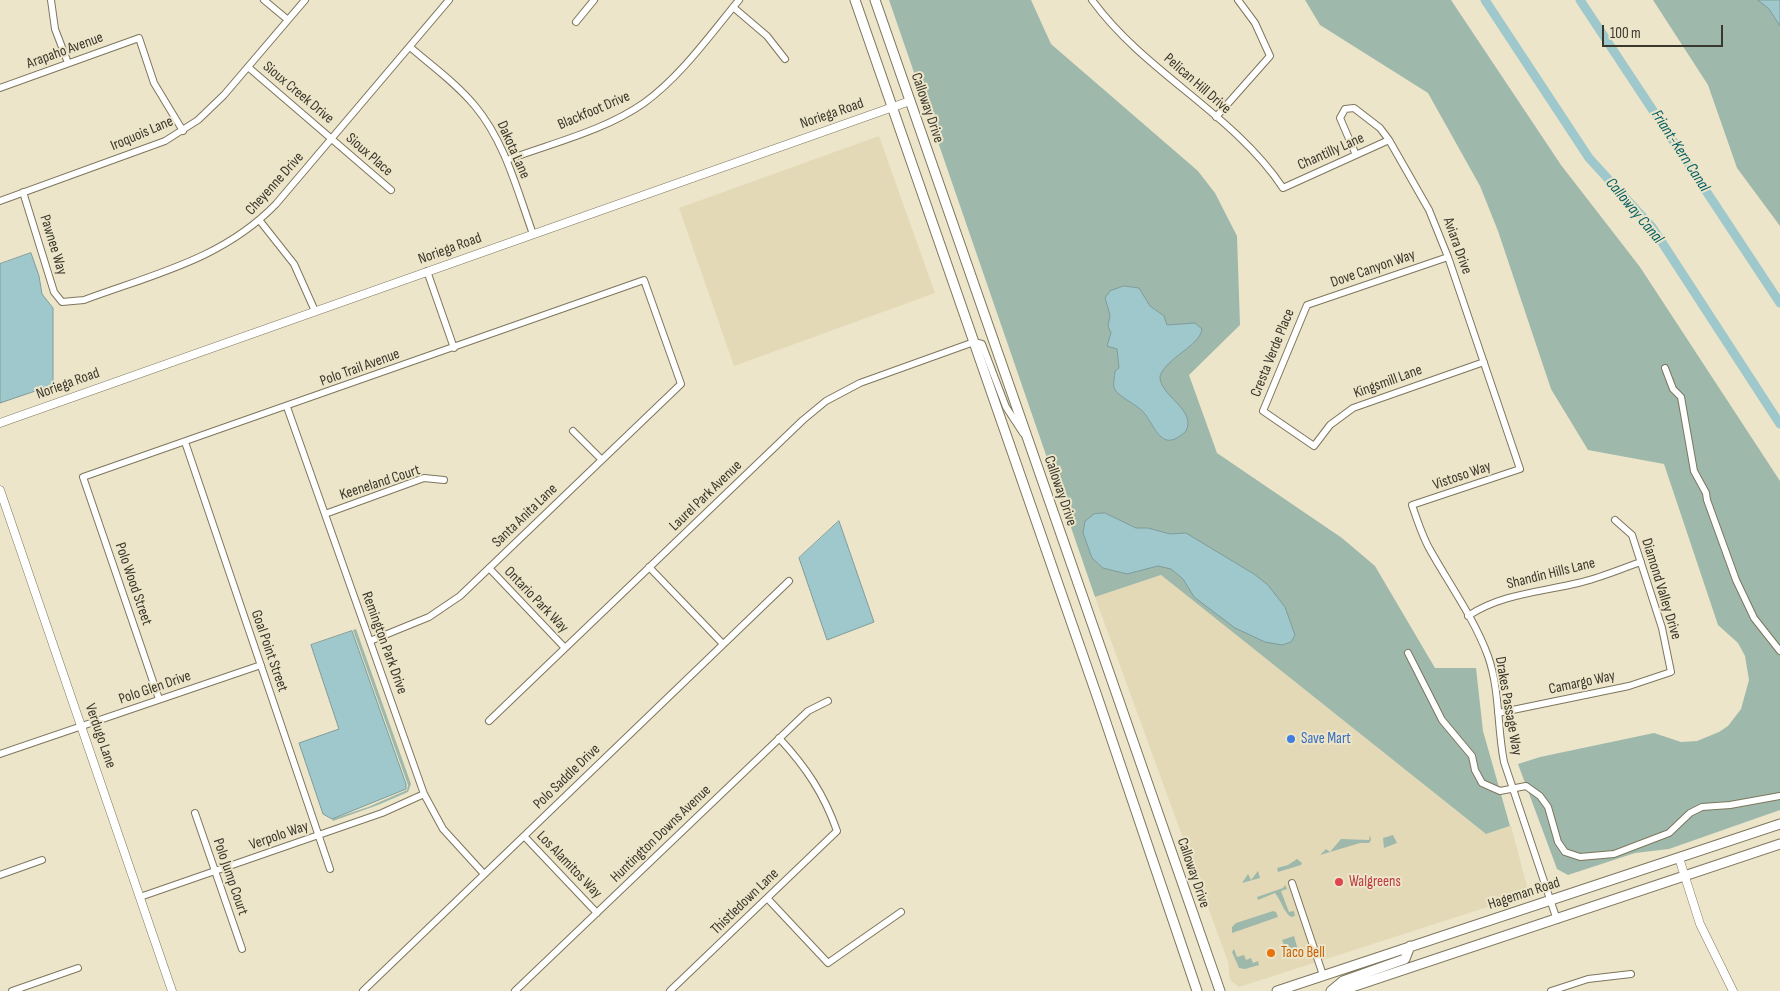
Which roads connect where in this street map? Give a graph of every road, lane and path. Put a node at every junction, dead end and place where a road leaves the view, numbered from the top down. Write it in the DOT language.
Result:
graph roads {
  1 [pos="51,0"];
  2 [pos="264,0"];
  3 [pos="305,0"];
  4 [pos="594,0"];
  5 [pos="739,0"];
  6 [pos="855,0"];
  7 [pos="875,0"];
  8 [pos="1092,0"];
  9 [pos="1238,0"];
  10 [pos="445,2"];
  11 [pos="733,7"];
  12 [pos="288,20"];
  13 [pos="576,22"];
  14 [pos="410,47"];
  15 [pos="785,59"];
  16 [pos="68,64"];
  17 [pos="248,67"];
  18 [pos="0,88"];
  19 [pos="910,101"];
  20 [pos="892,108"];
  21 [pos="1216,117"];
  22 [pos="183,131"];
  23 [pos="332,139"];
  24 [pos="1389,140"];
  25 [pos="1356,155"];
  26 [pos="507,160"];
  27 [pos="1283,188"];
  28 [pos="391,190"];
  29 [pos="23,192"];
  30 [pos="0,201"];
  31 [pos="260,221"];
  32 [pos="533,234"];
  33 [pos="1448,257"];
  34 [pos="427,271"];
  35 [pos="62,302"];
  36 [pos="1307,305"];
  37 [pos="315,311"];
  38 [pos="974,342"];
  39 [pos="454,348"];
  40 [pos="1484,362"];
  41 [pos="1666,368"];
  42 [pos="681,384"];
  43 [pos="287,407"];
  44 [pos="0,423"];
  45 [pos="574,431"];
  46 [pos="1026,437"];
  47 [pos="185,442"];
  48 [pos="1314,446"];
  49 [pos="602,460"];
  50 [pos="1520,469"];
  51 [pos="83,477"];
  52 [pos="444,480"];
  53 [pos="0,490"];
  54 [pos="1412,506"];
  55 [pos="325,514"];
  56 [pos="1615,520"];
  57 [pos="1641,562"];
  58 [pos="650,567"];
  59 [pos="489,568"];
  60 [pos="789,581"];
  61 [pos="1468,616"];
  62 [pos="370,641"];
  63 [pos="723,644"];
  64 [pos="565,648"];
  65 [pos="1780,651"];
  66 [pos="1408,652"];
  67 [pos="261,665"];
  68 [pos="1671,672"];
  69 [pos="159,699"];
  70 [pos="828,701"];
  71 [pos="1498,713"];
  72 [pos="489,721"];
  73 [pos="82,726"];
  74 [pos="779,738"];
  75 [pos="0,754"];
  76 [pos="1513,788"];
  77 [pos="424,794"];
  78 [pos="1780,796"];
  79 [pos="195,813"];
  80 [pos="1780,824"];
  81 [pos="319,835"];
  82 [pos="524,836"];
  83 [pos="1780,844"];
  84 [pos="1679,858"];
  85 [pos="42,860"];
  86 [pos="330,869"];
  87 [pos="215,870"];
  88 [pos="484,874"];
  89 [pos="0,875"];
  90 [pos="1684,878"];
  91 [pos="1292,883"];
  92 [pos="140,896"];
  93 [pos="767,898"];
  94 [pos="1551,900"];
  95 [pos="901,912"];
  96 [pos="597,913"];
  97 [pos="1556,920"];
  98 [pos="1410,946"];
  99 [pos="242,949"];
  100 [pos="78,968"];
  101 [pos="1323,974"];
  102 [pos="1631,974"];
  103 [pos="12,991"];
  104 [pos="172,991"];
  105 [pos="363,991"];
  106 [pos="515,991"];
  107 [pos="670,991"];
  108 [pos="1198,991"];
  109 [pos="1220,991"];
  110 [pos="1276,991"];
  111 [pos="1331,991"];
  112 [pos="1340,991"];
  113 [pos="1552,991"];
  114 [pos="1733,991"];
  1 -- 16 [label="street"];
  2 -- 12 [label="street"];
  3 -- 12 [label="street, Iroquois Lane"];
  4 -- 13 [label="street"];
  5 -- 11 [label="street, Blackfoot Drive"];
  6 -- 20 [label="main road"];
  7 -- 19 [label="main road, Calloway Drive"];
  8 -- 21 [label="street, Pelican Hill Drive"];
  9 -- 21 [label="street"];
  10 -- 14 [label="street, Cheyenne Drive"];
  11 -- 15 [label="street"];
  11 -- 26 [label="street, Blackfoot Drive"];
  12 -- 17 [label="street, Iroquois Lane"];
  14 -- 23 [label="street, Cheyenne Drive"];
  14 -- 26 [label="street, Dakota Lane"];
  16 -- 18 [label="street, Arapaho Avenue"];
  16 -- 22 [label="street, Arapaho Avenue"];
  17 -- 22 [label="street, Iroquois Lane"];
  17 -- 23 [label="street, Sioux Creek Drive"];
  19 -- 20 [label="street, Noriega Road"];
  19 -- 46 [label="main road, Calloway Drive"];
  20 -- 32 [label="street, Noriega Road"];
  20 -- 38 [label="main road"];
  21 -- 27 [label="street, Pelican Hill Drive"];
  22 -- 29 [label="street, Iroquois Lane"];
  23 -- 28 [label="street, Sioux Place"];
  23 -- 31 [label="street, Cheyenne Drive"];
  24 -- 25 [label="street, Chantilly Lane"];
  24 -- 25 [label="street, Aviara Drive"];
  24 -- 33 [label="street, Aviara Drive"];
  25 -- 27 [label="street, Chantilly Lane"];
  26 -- 32 [label="street, Dakota Lane"];
  29 -- 30 [label="street, Iroquois Lane"];
  29 -- 35 [label="street, Pawnee Way"];
  31 -- 35 [label="street, Cheyenne Drive"];
  31 -- 37 [label="street"];
  32 -- 34 [label="street, Noriega Road"];
  33 -- 36 [label="street, Dove Canyon Way"];
  33 -- 40 [label="street, Aviara Drive"];
  34 -- 37 [label="street, Noriega Road"];
  34 -- 39 [label="street"];
  36 -- 48 [label="street, Cresta Verde Place"];
  37 -- 44 [label="street, Noriega Road"];
  38 -- 46 [label="street"];
  38 -- 58 [label="street, Laurel Park Avenue"];
  38 -- 108 [label="main road"];
  39 -- 42 [label="street, Polo Trail Avenue"];
  39 -- 43 [label="street, Polo Trail Avenue"];
  40 -- 48 [label="street, Kingsmill Lane"];
  40 -- 50 [label="street, Aviara Drive"];
  41 -- 65 [label="street"];
  42 -- 49 [label="street, Santa Anita Lane"];
  43 -- 47 [label="street, Polo Trail Avenue"];
  43 -- 55 [label="street, Remington Park Drive"];
  45 -- 49 [label="street"];
  46 -- 109 [label="main road, Calloway Drive"];
  47 -- 51 [label="street, Polo Trail Avenue"];
  47 -- 67 [label="street, Goal Point Street"];
  49 -- 59 [label="street, Santa Anita Lane"];
  50 -- 54 [label="street, Vistoso Way"];
  51 -- 69 [label="street, Polo Wood Street"];
  52 -- 55 [label="street, Keeneland Court"];
  53 -- 73 [label="street, Verdugo Lane"];
  54 -- 61 [label="street, Drakes Passage Way"];
  55 -- 62 [label="street, Remington Park Drive"];
  56 -- 57 [label="street, Diamond Valley Drive"];
  57 -- 61 [label="street, Shandin Hills Lane"];
  57 -- 68 [label="street, Diamond Valley Drive"];
  58 -- 63 [label="street"];
  58 -- 64 [label="street, Laurel Park Avenue"];
  59 -- 62 [label="street, Santa Anita Lane"];
  59 -- 64 [label="street, Ontario Park Way"];
  60 -- 63 [label="street, Polo Saddle Drive"];
  61 -- 71 [label="street, Drakes Passage Way"];
  62 -- 77 [label="street, Remington Park Drive"];
  63 -- 82 [label="street, Polo Saddle Drive"];
  64 -- 72 [label="street, Laurel Park Avenue"];
  66 -- 76 [label="street"];
  67 -- 69 [label="street, Polo Glen Drive"];
  67 -- 81 [label="street, Goal Point Street"];
  68 -- 71 [label="street, Camargo Way"];
  69 -- 73 [label="street, Polo Glen Drive"];
  70 -- 74 [label="street, Huntington Downs Avenue"];
  71 -- 76 [label="street, Drakes Passage Way"];
  73 -- 75 [label="street, Polo Glen Drive"];
  73 -- 92 [label="street, Verdugo Lane"];
  74 -- 93 [label="street, Thistledown Lane"];
  74 -- 96 [label="street, Huntington Downs Avenue"];
  76 -- 78 [label="street"];
  76 -- 94 [label="street, Drakes Passage Way"];
  77 -- 81 [label="street, Verpolo Way"];
  77 -- 88 [label="street, Remington Park Drive"];
  79 -- 87 [label="street, Polo Jump Court"];
  80 -- 84 [label="main road, Hageman Road"];
  81 -- 86 [label="street, Goal Point Street"];
  81 -- 87 [label="street, Verpolo Way"];
  82 -- 88 [label="street, Polo Saddle Drive"];
  82 -- 96 [label="street, Los Alamitos Way"];
  83 -- 90 [label="main road"];
  84 -- 90 [label="street"];
  84 -- 94 [label="main road, Hageman Road"];
  85 -- 89 [label="street"];
  87 -- 92 [label="street, Verpolo Way"];
  87 -- 99 [label="street, Polo Jump Court"];
  88 -- 105 [label="street, Polo Saddle Drive"];
  90 -- 97 [label="main road"];
  90 -- 114 [label="street"];
  91 -- 101 [label="street"];
  92 -- 104 [label="street, Verdugo Lane"];
  93 -- 95 [label="street"];
  93 -- 107 [label="street, Thistledown Lane"];
  94 -- 97 [label="street, Drakes Passage Way"];
  94 -- 98 [label="main road, Hageman Road"];
  96 -- 106 [label="street, Huntington Downs Avenue"];
  97 -- 112 [label="main road"];
  98 -- 101 [label="main road, Hageman Road"];
  98 -- 111 [label="main road"];
  100 -- 103 [label="street"];
  101 -- 110 [label="main road, Hageman Road"];
  102 -- 113 [label="street"];
}
